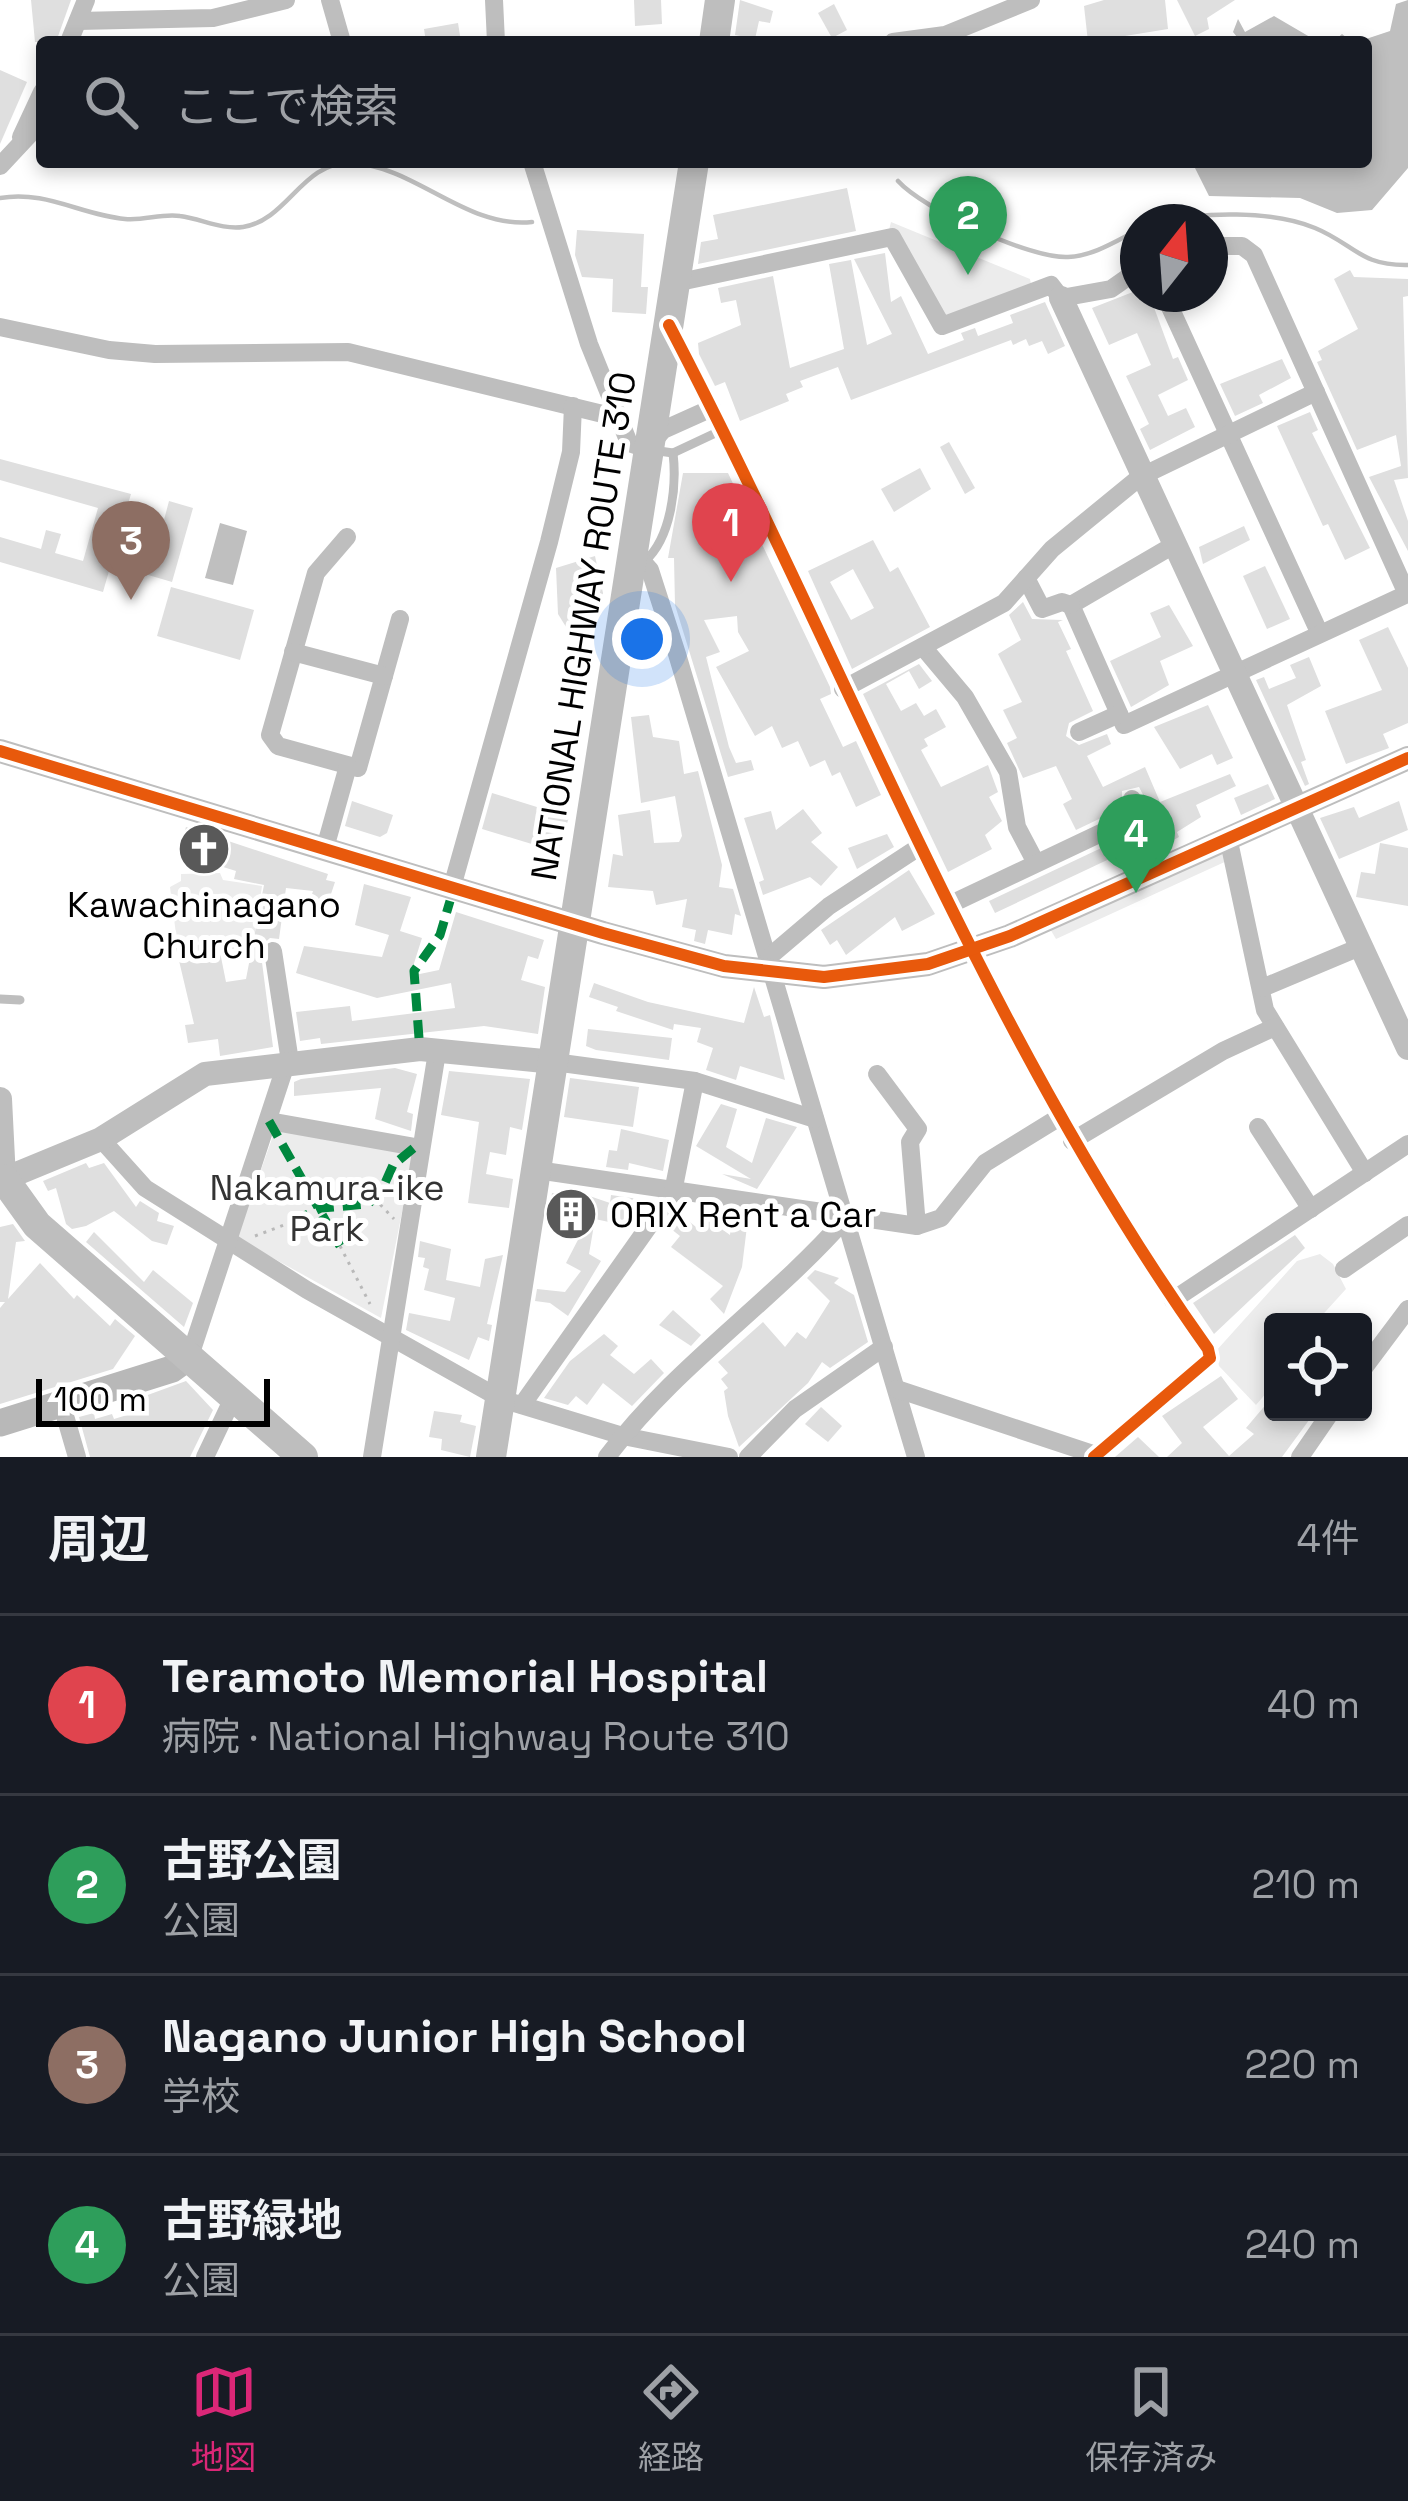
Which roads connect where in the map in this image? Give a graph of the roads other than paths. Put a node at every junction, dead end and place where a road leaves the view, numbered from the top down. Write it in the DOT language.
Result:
graph roads {
  1 [pos="86,0"];
  2 [pos="286,0"];
  3 [pos="330,0"];
  4 [pos="494,0"];
  5 [pos="721,0"];
  6 [pos="1030,0"];
  7 [pos="78,21"];
  8 [pos="72,36"];
  9 [pos="340,36"];
  10 [pos="496,36"];
  11 [pos="715,36"];
  12 [pos="937,36"];
  13 [pos="36,105"];
  14 [pos="36,127"];
  15 [pos="18,144"];
  16 [pos="0,166"];
  17 [pos="534,168"];
  18 [pos="693,168"];
  19 [pos="1228,246"];
  20 [pos="675,283"];
  21 [pos="1120,283"];
  22 [pos="1061,298"];
  23 [pos="1172,312"];
  24 [pos="669,325"];
  25 [pos="0,327"];
  26 [pos="1316,392"];
  27 [pos="573,406"];
  28 [pos="712,408"];
  29 [pos="615,417"];
  30 [pos="723,430"];
  31 [pos="1228,436"];
  32 [pos="660,451"];
  33 [pos="1141,477"];
  34 [pos="347,537"];
  35 [pos="1172,546"];
  36 [pos="640,557"];
  37 [pos="1026,578"];
  38 [pos="1071,605"];
  39 [pos="400,620"];
  40 [pos="1319,632"];
  41 [pos="923,646"];
  42 [pos="293,652"];
  43 [pos="1230,673"];
  44 [pos="384,676"];
  45 [pos="843,689"];
  46 [pos="1119,714"];
  47 [pos="1079,732"];
  48 [pos="0,751"];
  49 [pos="1408,758"];
  50 [pos="347,766"];
  51 [pos="1294,808"];
  52 [pos="1228,837"];
  53 [pos="920,847"];
  54 [pos="325,848"];
  55 [pos="1036,863"];
  56 [pos="1164,865"];
  57 [pos="452,887"];
  58 [pos="951,904"];
  59 [pos="578,926"];
  60 [pos="1360,947"];
  61 [pos="972,949"];
  62 [pos="273,951"];
  63 [pos="772,966"];
  64 [pos="1262,988"];
  65 [pos="0,999"];
  66 [pos="20,1000"];
  67 [pos="1275,1027"];
  68 [pos="1408,1048"];
  69 [pos="437,1052"];
  70 [pos="554,1062"];
  71 [pos="286,1066"];
  72 [pos="877,1074"];
  73 [pos="695,1081"];
  74 [pos="0,1099"];
  75 [pos="1058,1118"];
  76 [pos="815,1119"];
  77 [pos="269,1121"];
  78 [pos="1258,1126"];
  79 [pos="101,1139"];
  80 [pos="1072,1141"];
  81 [pos="1408,1144"];
  82 [pos="421,1148"];
  83 [pos="537,1170"];
  84 [pos="1365,1173"];
  85 [pos="2,1180"];
  86 [pos="673,1192"];
  87 [pos="1311,1209"];
  88 [pos="845,1220"];
  89 [pos="1408,1225"];
  90 [pos="917,1226"];
  91 [pos="230,1241"];
  92 [pos="1344,1269"];
  93 [pos="1173,1300"];
  94 [pos="1408,1309"];
  95 [pos="390,1335"];
  96 [pos="884,1347"];
  97 [pos="190,1356"];
  98 [pos="1372,1357"];
  99 [pos="897,1389"];
  100 [pos="234,1396"];
  101 [pos="61,1402"];
  102 [pos="512,1402"];
  103 [pos="1325,1421"];
  104 [pos="0,1423"];
  105 [pos="623,1436"];
  106 [pos="1095,1456"];
  107 [pos="77,1457"];
  108 [pos="205,1457"];
  109 [pos="303,1457"];
  110 [pos="372,1457"];
  111 [pos="491,1457"];
  112 [pos="607,1457"];
  113 [pos="729,1457"];
  114 [pos="748,1457"];
  115 [pos="916,1457"];
  116 [pos="1300,1457"];
  1 -- 7 [label="street"];
  2 -- 7 [label="street"];
  3 -- 9 [label="street"];
  4 -- 10 [label="street"];
  5 -- 11 [label="highway"];
  6 -- 12 [label="street"];
  7 -- 8 [label="street"];
  13 -- 15 [label="street"];
  14 -- 15 [label="street"];
  15 -- 16 [label="street"];
  17 -- 29 [label="street"];
  18 -- 20 [label="highway, NATIONAL HIGHWAY ROUTE 310"];
  19 -- 26 [label="street"];
  20 -- 22 [label="street"];
  20 -- 24 [label="highway, NATIONAL HIGHWAY ROUTE 310"];
  21 -- 22 [label="street"];
  22 -- 33 [label="street"];
  23 -- 31 [label="street"];
  24 -- 28 [label="street"];
  24 -- 32 [label="highway, NATIONAL HIGHWAY ROUTE 310"];
  25 -- 27 [label="street"];
  26 -- 31 [label="street"];
  26 -- 40 [label="street"];
  27 -- 29 [label="street"];
  27 -- 57 [label="street"];
  28 -- 30 [label="street"];
  28 -- 32 [label="street"];
  29 -- 32 [label="street"];
  30 -- 32 [label="lane"];
  30 -- 45 [label="street"];
  31 -- 33 [label="street"];
  31 -- 40 [label="street"];
  32 -- 36 [label="highway, NATIONAL HIGHWAY ROUTE 310"];
  33 -- 35 [label="street"];
  33 -- 37 [label="street"];
  34 -- 42 [label="street"];
  35 -- 38 [label="street"];
  35 -- 43 [label="street"];
  36 -- 59 [label="highway, NATIONAL HIGHWAY ROUTE 310"];
  36 -- 63 [label="street"];
  37 -- 38 [label="street"];
  37 -- 41 [label="street"];
  38 -- 46 [label="street"];
  39 -- 44 [label="street"];
  40 -- 43 [label="street"];
  41 -- 45 [label="street"];
  41 -- 55 [label="street"];
  42 -- 44 [label="street"];
  42 -- 50 [label="street"];
  43 -- 46 [label="street"];
  43 -- 51 [label="street"];
  44 -- 50 [label="street"];
  45 -- 53 [label="street"];
  46 -- 47 [label="street"];
  48 -- 54 [label="street"];
  49 -- 51 [label="street"];
  50 -- 54 [label="street"];
  51 -- 52 [label="street"];
  51 -- 60 [label="street"];
  52 -- 56 [label="street"];
  52 -- 64 [label="street"];
  53 -- 58 [label="street"];
  53 -- 63 [label="street"];
  54 -- 57 [label="street"];
  55 -- 56 [label="street"];
  55 -- 58 [label="street"];
  56 -- 61 [label="street"];
  57 -- 59 [label="street"];
  58 -- 61 [label="street"];
  59 -- 63 [label="street"];
  59 -- 70 [label="highway, NATIONAL HIGHWAY ROUTE 310"];
  60 -- 64 [label="street"];
  60 -- 68 [label="street"];
  61 -- 63 [label="street"];
  61 -- 75 [label="street"];
  62 -- 71 [label="street"];
  63 -- 76 [label="street"];
  64 -- 67 [label="street"];
  65 -- 66 [label="lane"];
  67 -- 80 [label="street"];
  67 -- 84 [label="street"];
  69 -- 70 [label="street"];
  69 -- 71 [label="street"];
  69 -- 82 [label="street"];
  70 -- 73 [label="street"];
  70 -- 83 [label="highway, NATIONAL HIGHWAY ROUTE 310"];
  71 -- 77 [label="street"];
  71 -- 79 [label="street"];
  72 -- 90 [label="street"];
  73 -- 76 [label="street"];
  73 -- 86 [label="street"];
  74 -- 85 [label="street"];
  75 -- 80 [label="street"];
  75 -- 90 [label="street"];
  76 -- 88 [label="street"];
  77 -- 82 [label="street"];
  77 -- 91 [label="street"];
  78 -- 87 [label="street"];
  79 -- 85 [label="street"];
  79 -- 91 [label="street"];
  80 -- 93 [label="street"];
  81 -- 84 [label="street"];
  82 -- 95 [label="street"];
  83 -- 86 [label="street"];
  83 -- 102 [label="highway, NATIONAL HIGHWAY ROUTE 310"];
  84 -- 87 [label="street"];
  85 -- 97 [label="highway"];
  86 -- 88 [label="street"];
  86 -- 102 [label="street"];
  87 -- 93 [label="street"];
  88 -- 90 [label="street"];
  88 -- 96 [label="street"];
  88 -- 105 [label="street"];
  89 -- 92 [label="street"];
  91 -- 95 [label="street"];
  91 -- 97 [label="street"];
  93 -- 106 [label="street"];
  94 -- 98 [label="street"];
  95 -- 102 [label="street"];
  95 -- 110 [label="street"];
  96 -- 99 [label="street"];
  96 -- 114 [label="street"];
  97 -- 100 [label="highway"];
  97 -- 101 [label="main road"];
  99 -- 106 [label="street"];
  99 -- 115 [label="street"];
  100 -- 108 [label="street"];
  100 -- 109 [label="highway"];
  101 -- 104 [label="main road"];
  101 -- 107 [label="street"];
  102 -- 105 [label="street"];
  102 -- 111 [label="highway, NATIONAL HIGHWAY ROUTE 310"];
  103 -- 116 [label="street"];
  105 -- 112 [label="street"];
  105 -- 113 [label="street"];
}
